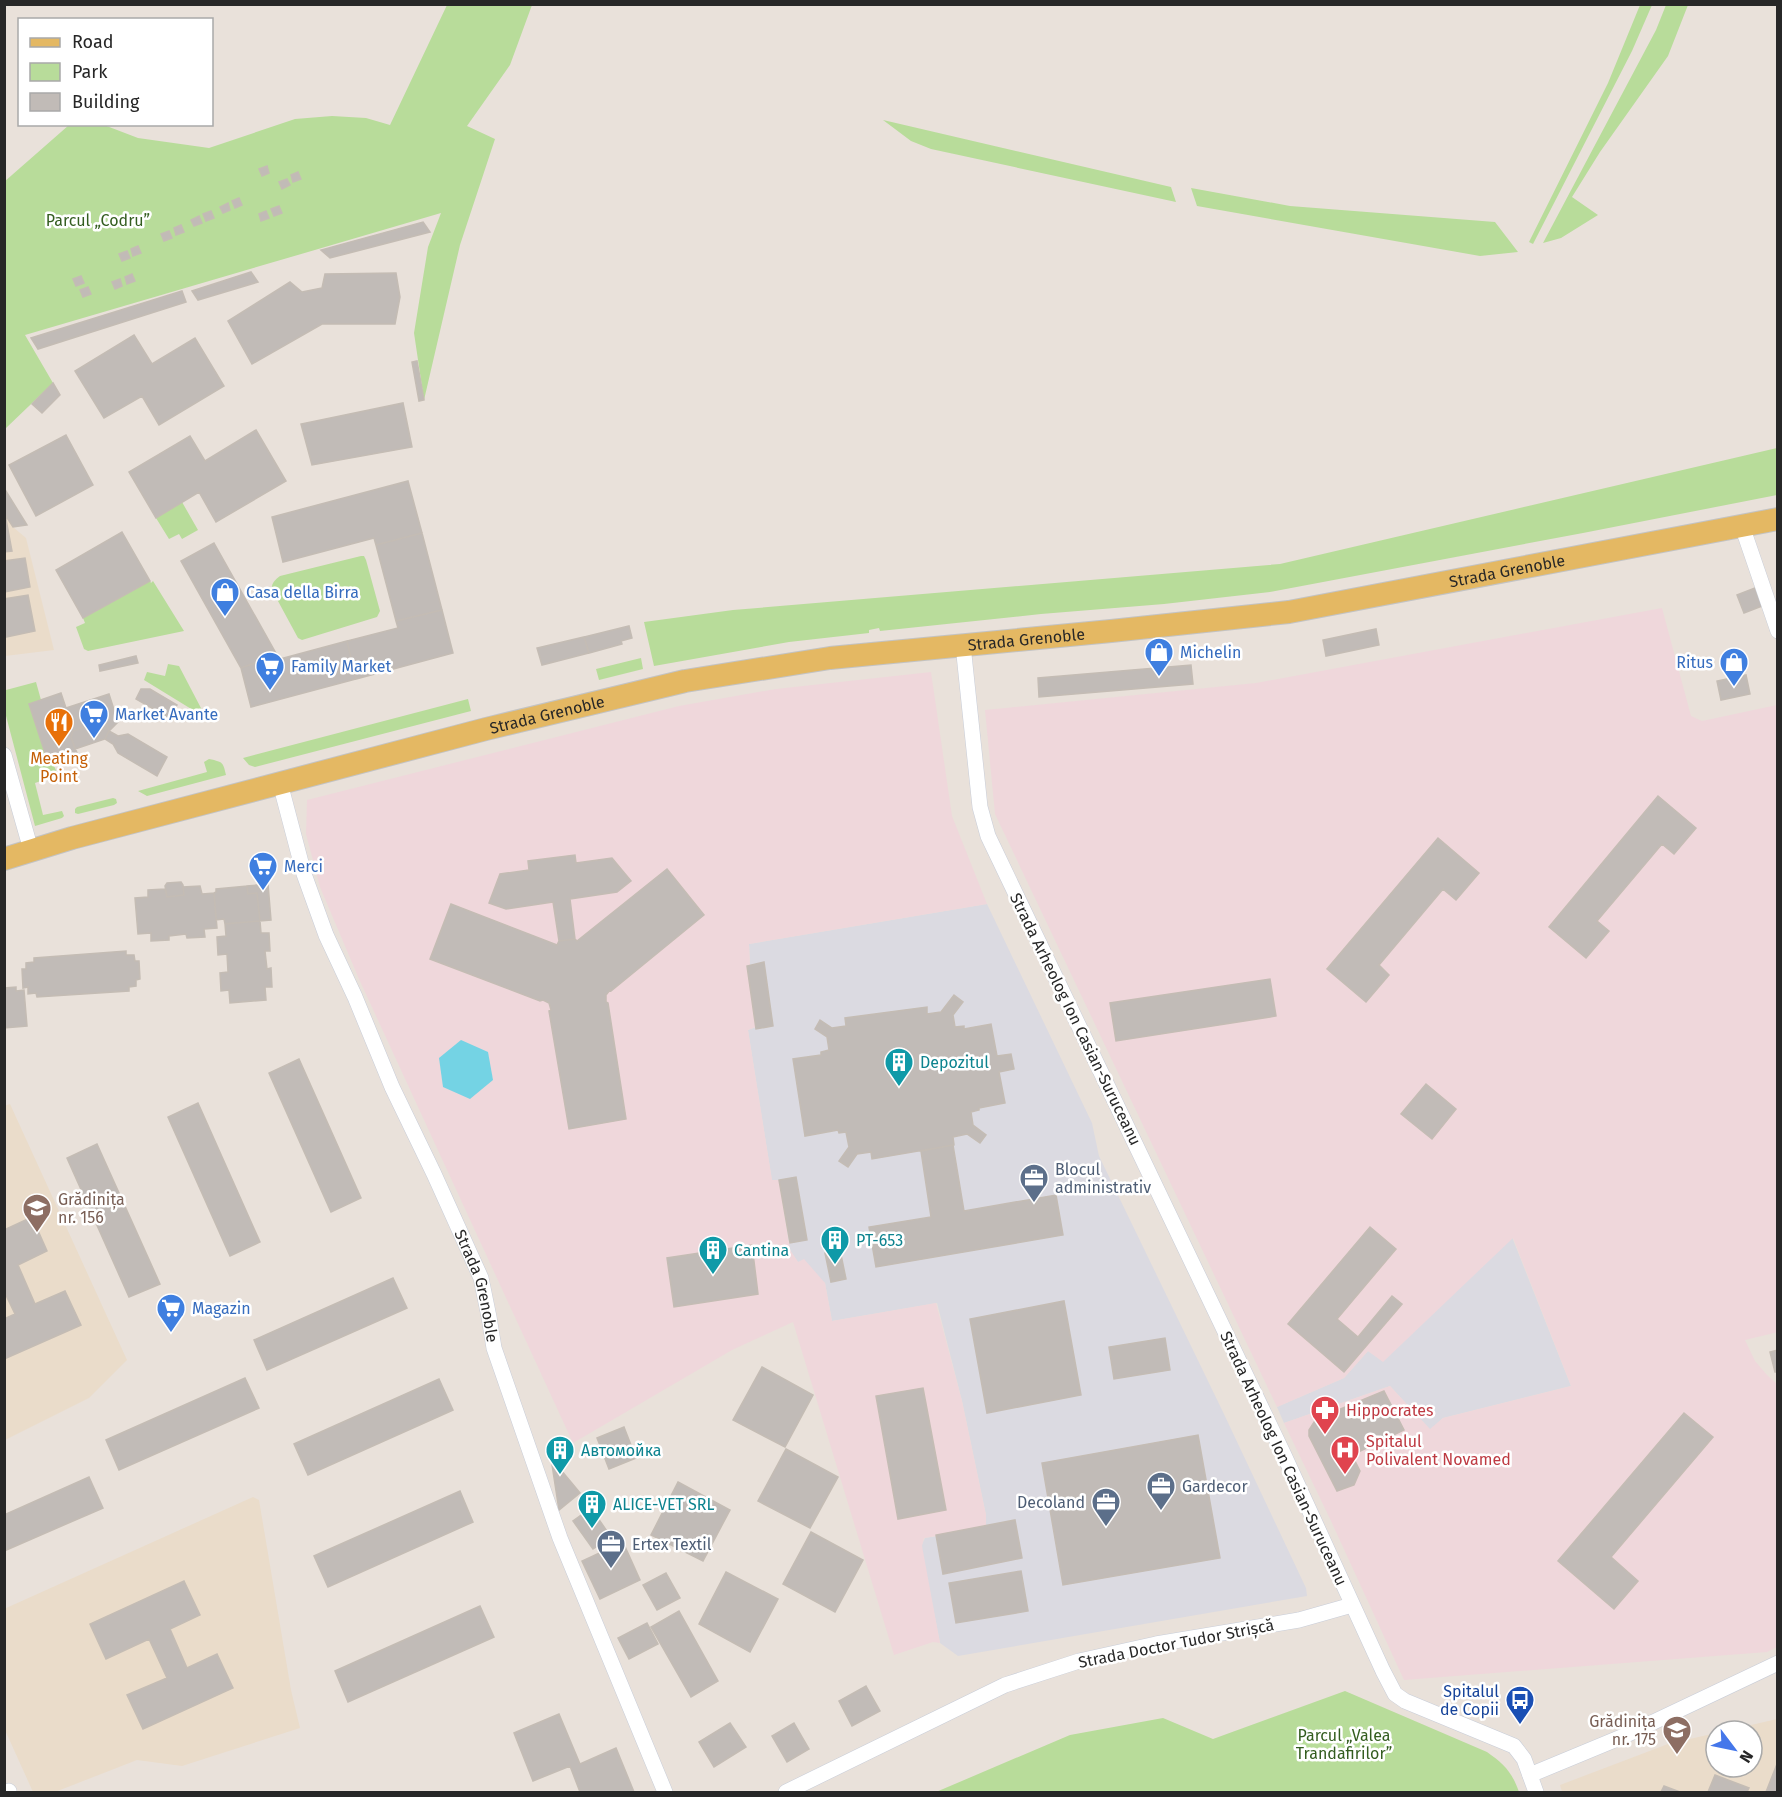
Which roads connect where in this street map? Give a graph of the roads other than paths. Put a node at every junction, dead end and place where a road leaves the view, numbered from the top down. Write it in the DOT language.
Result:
graph roads {
  1 [pos="1778,519"];
  2 [pos="1742,526"];
  3 [pos="1778,630"];
  4 [pos="963,645"];
  5 [pos="4,755"];
  6 [pos="280,783"];
  7 [pos="31,850"];
  8 [pos="4,859"];
  9 [pos="1352,1605"];
  10 [pos="1778,1663"];
  11 [pos="1530,1775"];
  12 [pos="665,1792"];
  13 [pos="786,1792"];
  14 [pos="1536,1792"];
  1 -- 2 [label="main road, Strada Grenoble"];
  2 -- 3 [label="street"];
  2 -- 4 [label="main road, Strada Grenoble"];
  4 -- 6 [label="main road, Strada Grenoble"];
  4 -- 9 [label="street, Strada Arheolog Ion Casian-Suruceanu"];
  5 -- 7 [label="street"];
  6 -- 7 [label="main road, Strada Grenoble"];
  6 -- 12 [label="street, Strada Grenoble"];
  7 -- 8 [label="main road, Strada Grenoble"];
  9 -- 11 [label="street"];
  9 -- 13 [label="street, Strada Doctor Tudor Strișcă"];
  10 -- 11 [label="street"];
  11 -- 14 [label="street"];
}
